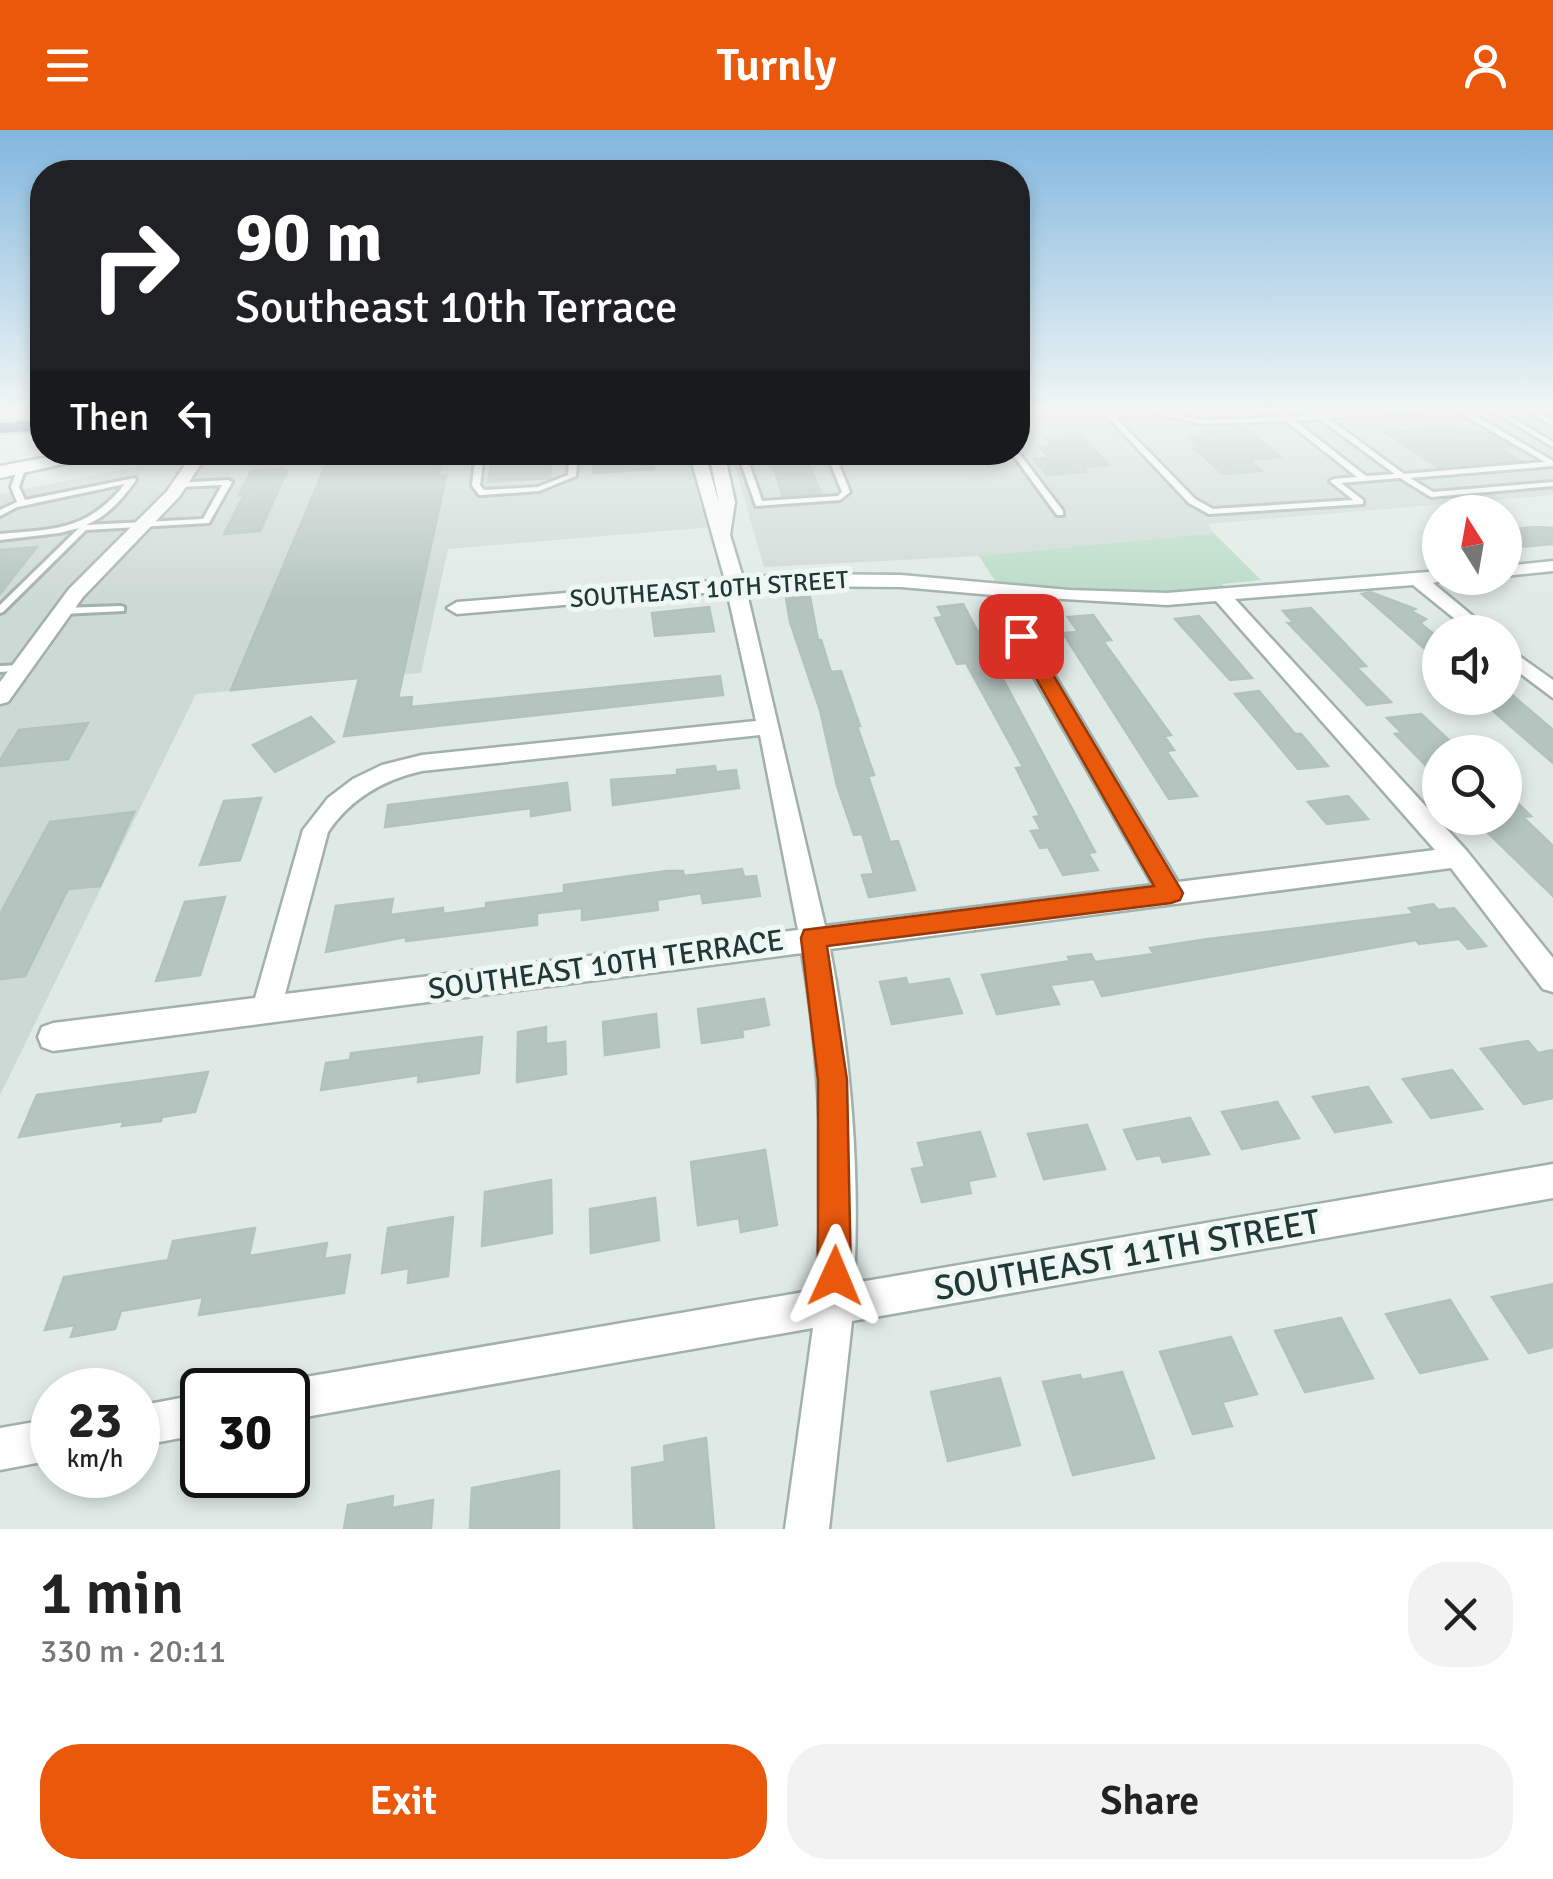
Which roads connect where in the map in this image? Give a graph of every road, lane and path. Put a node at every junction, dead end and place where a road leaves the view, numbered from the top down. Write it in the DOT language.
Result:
graph roads {
  1 [pos="20,472"];
  2 [pos="188,472"];
  3 [pos="478,472"];
  4 [pos="572,472"];
  5 [pos="701,472"];
  6 [pos="721,472"];
  7 [pos="748,472"];
  8 [pos="838,472"];
  9 [pos="1030,472"];
  10 [pos="1165,472"];
  11 [pos="1358,472"];
  12 [pos="1397,472"];
  13 [pos="1449,472"];
  14 [pos="1402,476"];
  15 [pos="1366,478"];
  16 [pos="1553,484"];
  17 [pos="179,486"];
  18 [pos="22,503"];
  19 [pos="1060,512"];
  20 [pos="0,513"];
  21 [pos="144,524"];
  22 [pos="84,528"];
  23 [pos="723,532"];
  24 [pos="0,537"];
  25 [pos="1553,566"];
  26 [pos="1522,569"];
  27 [pos="1417,579"];
  28 [pos="1422,579"];
  29 [pos="735,583"];
  30 [pos="1002,590"];
  31 [pos="1222,596"];
  32 [pos="457,608"];
  33 [pos="121,609"];
  34 [pos="0,610"];
  35 [pos="62,611"];
  36 [pos="1461,615"];
  37 [pos="1522,666"];
  38 [pos="21,668"];
  39 [pos="0,669"];
  40 [pos="1553,692"];
  41 [pos="0,698"];
  42 [pos="768,727"];
  43 [pos="1458,857"];
  44 [pos="1171,893"];
  45 [pos="813,938"];
  46 [pos="1553,980"];
  47 [pos="266,1010"];
  48 [pos="52,1037"];
  49 [pos="1553,1181"];
  50 [pos="834,1306"];
  51 [pos="310,1396"];
  52 [pos="30,1444"];
  53 [pos="0,1449"];
  54 [pos="807,1529"];
  1 -- 18 [label="lane"];
  2 -- 17 [label="street"];
  3 -- 4 [label="lane"];
  5 -- 23 [label="street"];
  6 -- 23 [label="street"];
  7 -- 8 [label="lane"];
  9 -- 19 [label="lane"];
  10 -- 15 [label="lane"];
  11 -- 15 [label="lane"];
  12 -- 14 [label="lane"];
  13 -- 14 [label="lane"];
  14 -- 15 [label="lane"];
  14 -- 16 [label="lane"];
  17 -- 21 [label="street"];
  17 -- 21 [label="lane"];
  18 -- 20 [label="lane"];
  18 -- 22 [label="lane"];
  21 -- 22 [label="lane"];
  21 -- 35 [label="street"];
  22 -- 24 [label="lane"];
  22 -- 34 [label="lane"];
  23 -- 29 [label="street"];
  25 -- 26 [label="street"];
  27 -- 28 [label="street, SOUTHEAST 10TH STREET"];
  27 -- 31 [label="street, SOUTHEAST 10TH STREET"];
  27 -- 36 [label="street"];
  29 -- 30 [label="street, SOUTHEAST 10TH STREET"];
  29 -- 32 [label="street, SOUTHEAST 10TH STREET"];
  29 -- 42 [label="street"];
  30 -- 31 [label="street, SOUTHEAST 10TH STREET"];
  30 -- 44 [label="street"];
  31 -- 43 [label="street"];
  33 -- 35 [label="lane"];
  35 -- 38 [label="street"];
  37 -- 40 [label="street"];
  38 -- 39 [label="lane"];
  38 -- 41 [label="street"];
  42 -- 45 [label="street"];
  42 -- 47 [label="street"];
  43 -- 44 [label="street, SOUTHEAST 10TH TERRACE"];
  43 -- 46 [label="street"];
  44 -- 45 [label="street, SOUTHEAST 10TH TERRACE"];
  45 -- 47 [label="street, SOUTHEAST 10TH TERRACE"];
  45 -- 50 [label="street"];
  47 -- 48 [label="street, SOUTHEAST 10TH TERRACE"];
  49 -- 50 [label="street, SOUTHEAST 11TH STREET"];
  50 -- 51 [label="street, SOUTHEAST 11TH STREET"];
  50 -- 54 [label="street"];
  52 -- 53 [label="street"];
}
